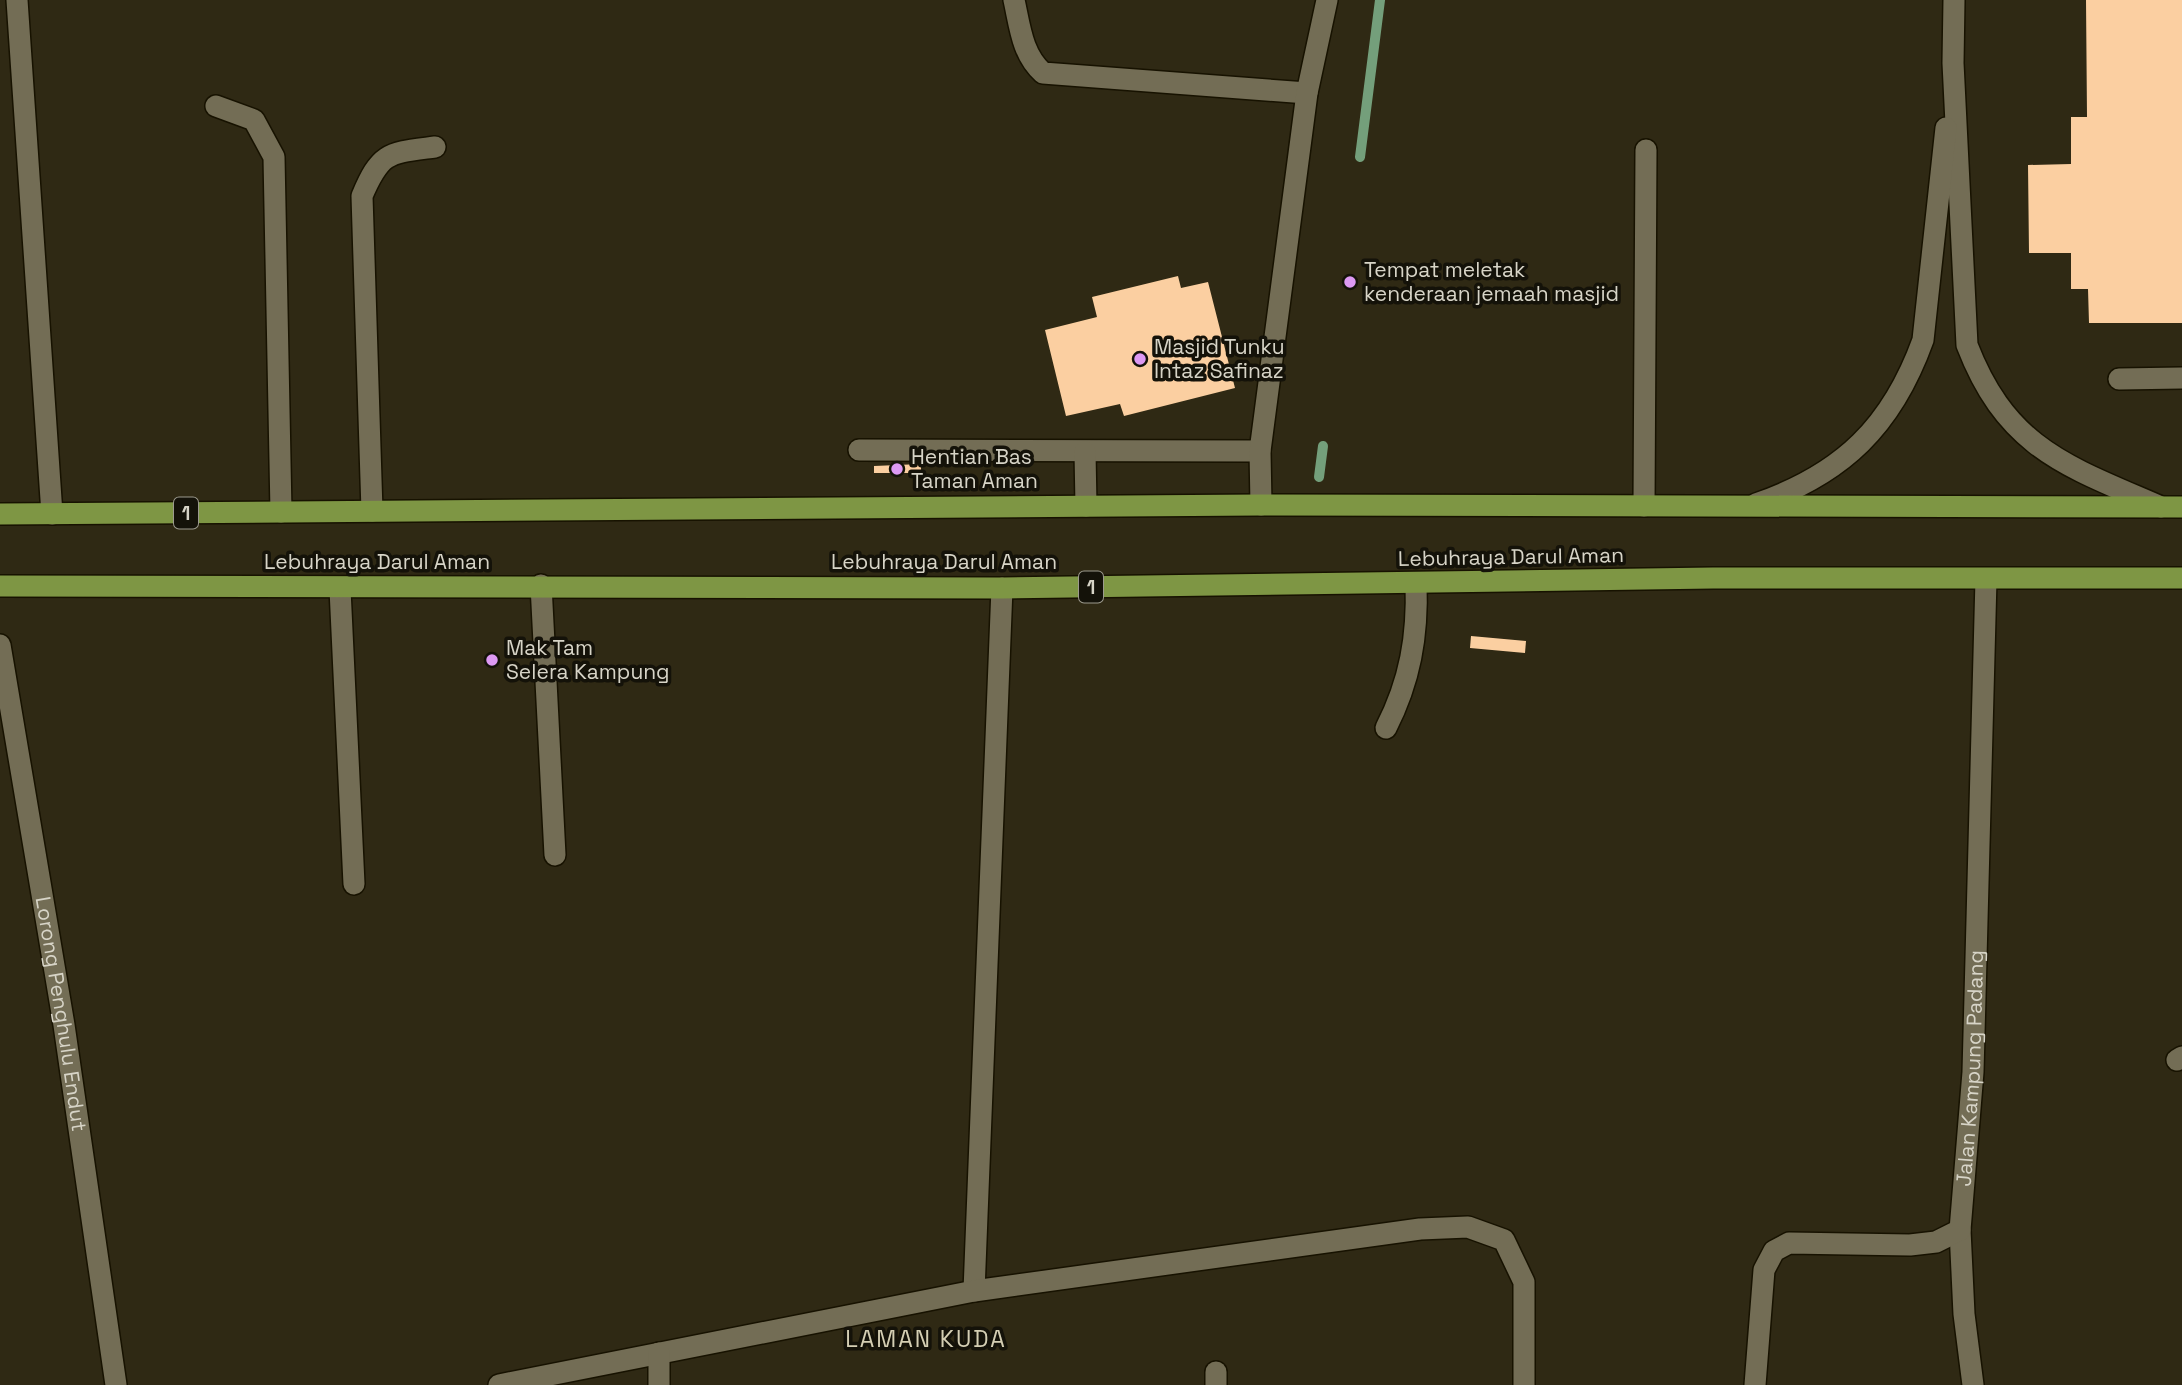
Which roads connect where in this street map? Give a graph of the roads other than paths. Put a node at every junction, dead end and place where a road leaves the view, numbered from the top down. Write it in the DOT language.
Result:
graph roads {
  1 [pos="17,0"];
  2 [pos="1014,0"];
  3 [pos="1327,0"];
  4 [pos="1954,0"];
  5 [pos="1953,63"];
  6 [pos="1307,93"];
  7 [pos="216,106"];
  8 [pos="435,147"];
  9 [pos="1646,150"];
  10 [pos="2182,378"];
  11 [pos="2119,379"];
  12 [pos="859,450"];
  13 [pos="1260,451"];
  14 [pos="1085,452"];
  15 [pos="1261,505"];
  16 [pos="1086,506"];
  17 [pos="1644,506"];
  18 [pos="1750,506"];
  19 [pos="2171,508"];
  20 [pos="372,511"];
  21 [pos="282,512"];
  22 [pos="0,514"];
  23 [pos="52,514"];
  24 [pos="2182,578"];
  25 [pos="1986,579"];
  26 [pos="1416,583"];
  27 [pos="541,585"];
  28 [pos="0,586"];
  29 [pos="1002,588"];
  30 [pos="340,589"];
  31 [pos="0,645"];
  32 [pos="1386,729"];
  33 [pos="555,855"];
  34 [pos="354,884"];
  35 [pos="1959,1230"];
  36 [pos="974,1291"];
  37 [pos="659,1353"];
  38 [pos="116,1385"];
  39 [pos="499,1385"];
  40 [pos="659,1385"];
  41 [pos="1524,1385"];
  42 [pos="1755,1385"];
  43 [pos="1973,1385"];
  1 -- 23 [label="street"];
  2 -- 6 [label="street"];
  3 -- 6 [label="street"];
  4 -- 5 [label="street"];
  5 -- 18 [label="street"];
  5 -- 19 [label="street"];
  6 -- 13 [label="street"];
  7 -- 21 [label="street"];
  8 -- 20 [label="street"];
  9 -- 17 [label="street"];
  10 -- 11 [label="street"];
  12 -- 14 [label="street"];
  13 -- 14 [label="street"];
  13 -- 15 [label="street"];
  14 -- 16 [label="street"];
  15 -- 16 [label="highway, 1"];
  15 -- 17 [label="highway, 1"];
  16 -- 20 [label="highway, 1"];
  17 -- 18 [label="highway, 1"];
  18 -- 19 [label="highway, 1"];
  20 -- 21 [label="highway, 1"];
  21 -- 23 [label="highway, 1"];
  22 -- 23 [label="highway, 1"];
  24 -- 25 [label="highway, Lebuhraya Darul Aman / 1"];
  25 -- 26 [label="highway, Lebuhraya Darul Aman / 1"];
  25 -- 35 [label="street, Jalan Kampung Padang"];
  26 -- 29 [label="highway, Lebuhraya Darul Aman / 1"];
  26 -- 32 [label="street"];
  27 -- 29 [label="highway, Lebuhraya Darul Aman / 1"];
  27 -- 30 [label="highway, Lebuhraya Darul Aman / 1"];
  27 -- 33 [label="street"];
  28 -- 30 [label="highway, Lebuhraya Darul Aman / 1"];
  29 -- 36 [label="street"];
  30 -- 34 [label="street"];
  31 -- 38 [label="street, Lorong Penghulu Endut"];
  35 -- 42 [label="street"];
  35 -- 43 [label="street, Jalan Kampung Padang"];
  36 -- 37 [label="street"];
  36 -- 41 [label="street"];
  37 -- 39 [label="street"];
  37 -- 40 [label="street"];
}
